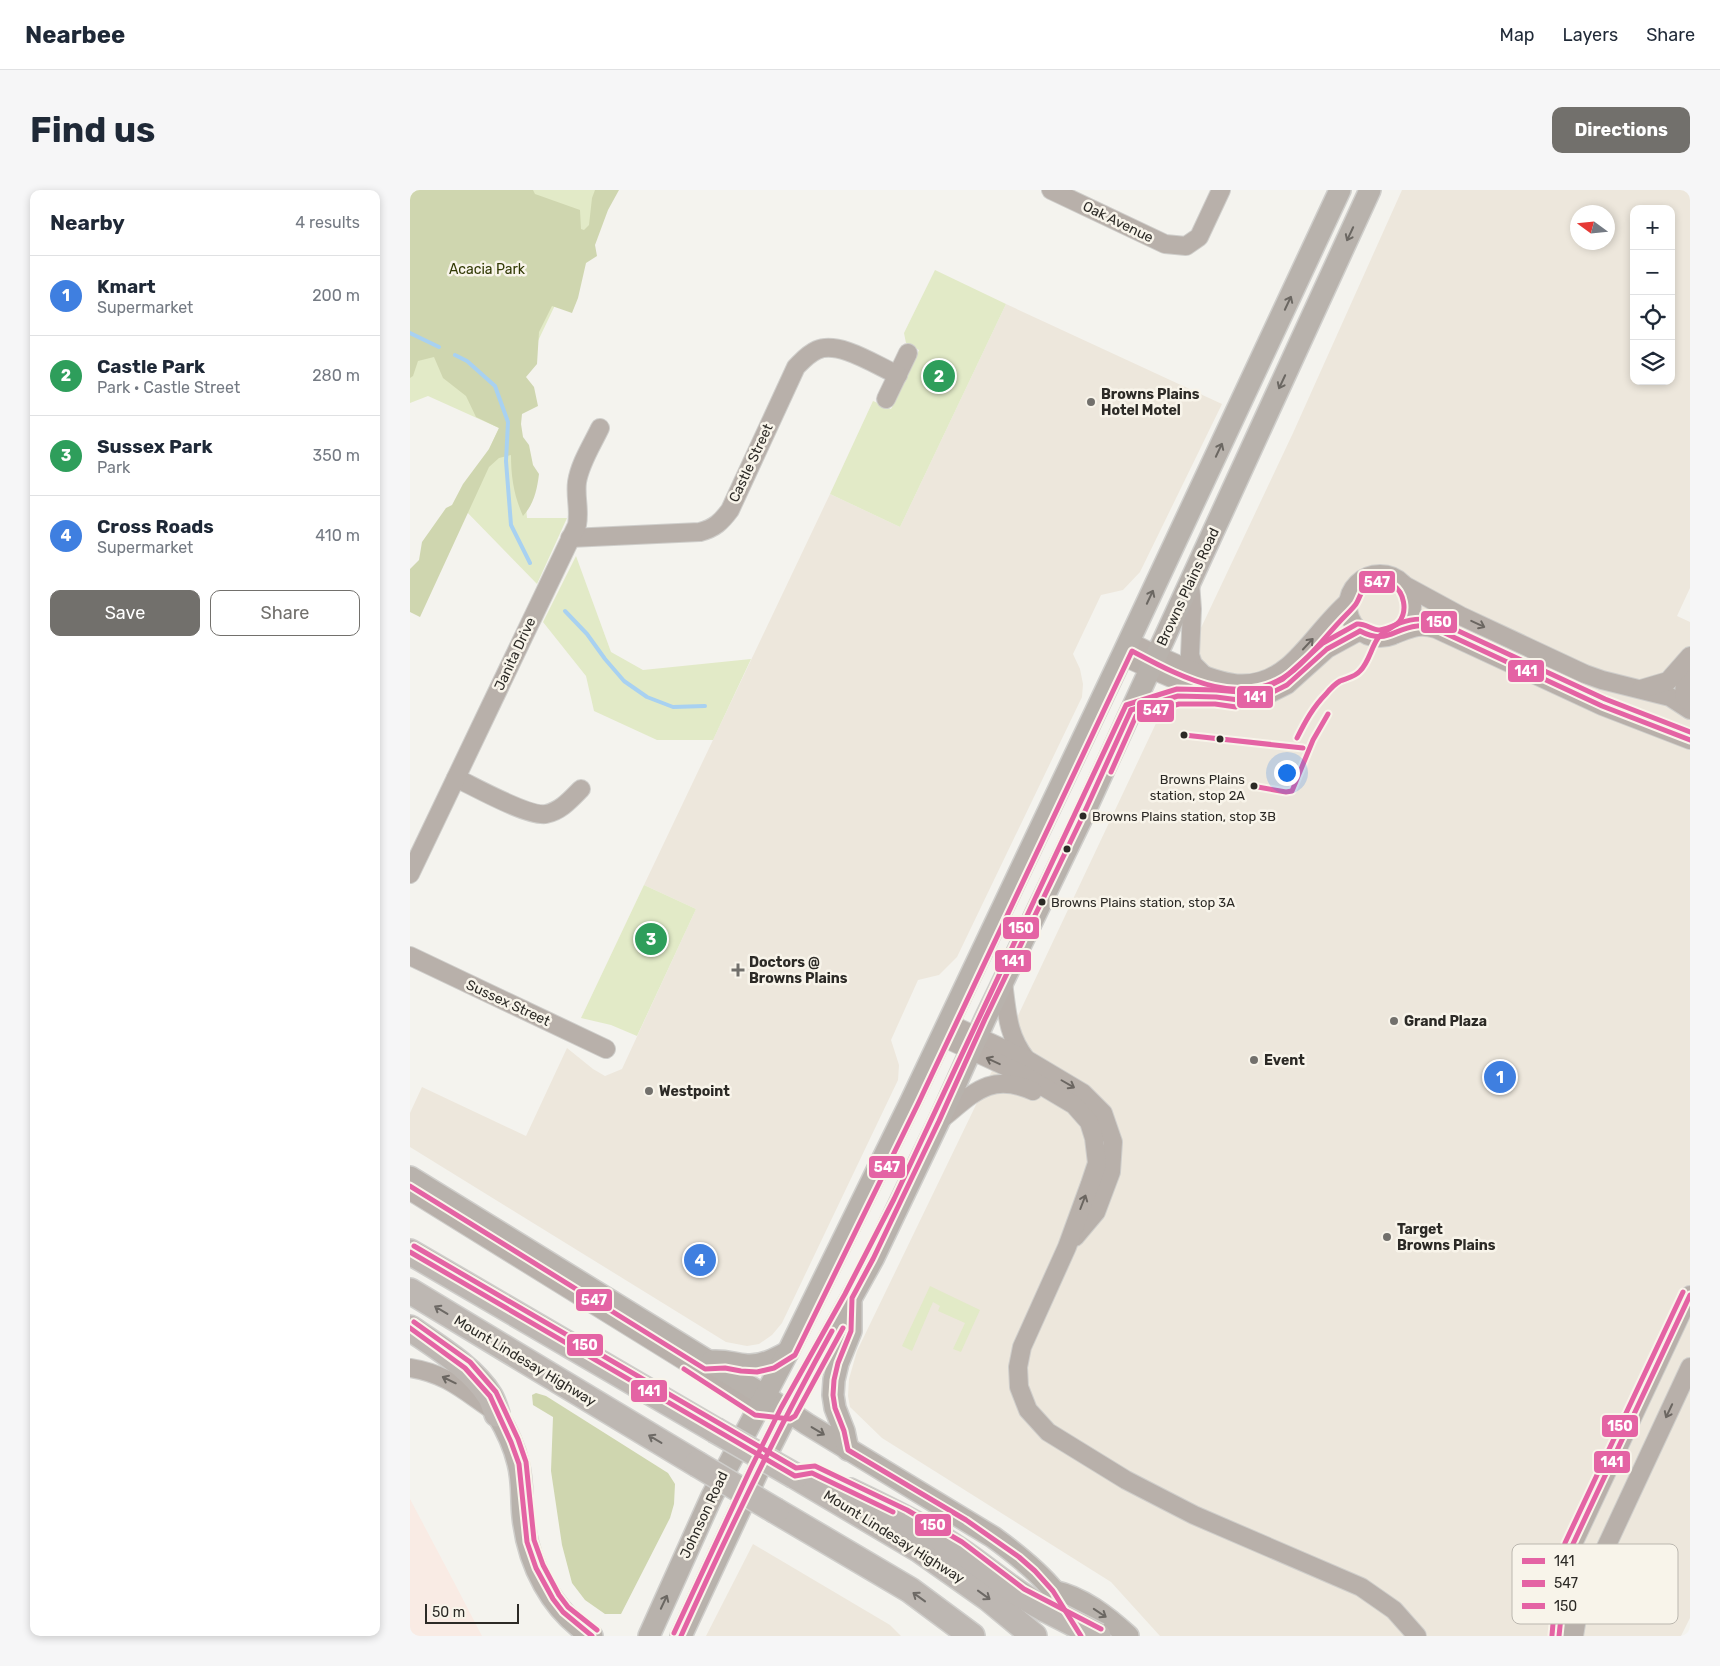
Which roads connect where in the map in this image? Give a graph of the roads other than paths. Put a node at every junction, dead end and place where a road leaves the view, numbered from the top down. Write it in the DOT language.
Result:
graph roads {
  1 [pos="1051,190"];
  2 [pos="1222,190"];
  3 [pos="1340,190"];
  4 [pos="1370,190"];
  5 [pos="908,353"];
  6 [pos="898,375"];
  7 [pos="886,399"];
  8 [pos="600,428"];
  9 [pos="570,538"];
  10 [pos="1190,582"];
  11 [pos="1404,585"];
  12 [pos="1348,602"];
  13 [pos="1360,631"];
  14 [pos="1396,634"];
  15 [pos="1126,649"];
  16 [pos="1690,656"];
  17 [pos="1690,660"];
  18 [pos="1153,662"];
  19 [pos="1204,676"];
  20 [pos="1640,689"];
  21 [pos="1216,697"];
  22 [pos="1690,702"];
  23 [pos="1131,710"];
  24 [pos="1690,710"];
  25 [pos="1690,740"];
  26 [pos="456,778"];
  27 [pos="581,789"];
  28 [pos="410,874"];
  29 [pos="410,956"];
  30 [pos="1003,982"];
  31 [pos="945,1030"];
  32 [pos="974,1044"];
  33 [pos="606,1049"];
  34 [pos="1026,1059"];
  35 [pos="1055,1094"];
  36 [pos="939,1121"];
  37 [pos="410,1177"];
  38 [pos="410,1191"];
  39 [pos="1066,1247"];
  40 [pos="410,1252"];
  41 [pos="410,1292"];
  42 [pos="1690,1295"];
  43 [pos="852,1298"];
  44 [pos="410,1328"];
  45 [pos="788,1352"];
  46 [pos="708,1362"];
  47 [pos="1690,1367"];
  48 [pos="410,1368"];
  49 [pos="761,1402"];
  50 [pos="788,1412"];
  51 [pos="497,1414"];
  52 [pos="848,1450"];
  53 [pos="795,1476"];
  54 [pos="1573,1544"];
  55 [pos="1607,1544"];
  56 [pos="1049,1600"];
  57 [pos="591,1635"];
  58 [pos="649,1636"];
  59 [pos="681,1636"];
  60 [pos="972,1636"];
  61 [pos="1034,1636"];
  62 [pos="1082,1636"];
  63 [pos="1098,1636"];
  64 [pos="1128,1636"];
  65 [pos="1417,1636"];
  1 -- 2 [label="street, Oak Avenue"];
  15 -- 3 [label="main road, one-way"];
  4 -- 10 [label="main road, Browns Plains Road, one-way"];
  5 -- 6 [label="street"];
  6 -- 7 [label="street"];
  6 -- 9 [label="street, Castle Street"];
  8 -- 9 [label="street, Janita Drive"];
  9 -- 26 [label="street, Janita Drive"];
  10 -- 18 [label="main road, Browns Plains Road"];
  10 -- 19 [label="street"];
  11 -- 12 [label="street"];
  11 -- 14 [label="street"];
  11 -- 20 [label="street, one-way"];
  12 -- 13 [label="street"];
  19 -- 12 [label="street, one-way"];
  13 -- 14 [label="street"];
  13 -- 21 [label="street"];
  14 -- 25 [label="street"];
  15 -- 18 [label="street"];
  15 -- 31 [label="main road"];
  16 -- 20 [label="street"];
  17 -- 22 [label="street"];
  18 -- 19 [label="street"];
  18 -- 21 [label="street"];
  18 -- 23 [label="main road, Browns Plains Road"];
  20 -- 24 [label="street"];
  21 -- 23 [label="street"];
  23 -- 30 [label="main road, Browns Plains Road"];
  26 -- 27 [label="street"];
  26 -- 28 [label="street, Janita Drive"];
  29 -- 33 [label="street, Sussex Street"];
  30 -- 32 [label="main road, Browns Plains Road"];
  30 -- 34 [label="street"];
  31 -- 32 [label="street"];
  31 -- 45 [label="main road"];
  32 -- 34 [label="street"];
  35 -- 32 [label="street, one-way"];
  32 -- 36 [label="main road, Browns Plains Road"];
  34 -- 39 [label="street, one-way"];
  35 -- 36 [label="street"];
  39 -- 35 [label="street, one-way"];
  36 -- 43 [label="main road, Browns Plains Road"];
  37 -- 46 [label="main road"];
  38 -- 49 [label="street"];
  39 -- 65 [label="street"];
  40 -- 53 [label="highway, Mount Lindesay Highway, bridge"];
  60 -- 41 [label="highway, Mount Lindesay Highway, one-way, bridge"];
  42 -- 54 [label="street"];
  43 -- 50 [label="main road, Browns Plains Road"];
  43 -- 52 [label="main road"];
  44 -- 51 [label="highway"];
  45 -- 46 [label="main road"];
  45 -- 49 [label="main road"];
  46 -- 49 [label="main road"];
  47 -- 55 [label="street, one-way"];
  51 -- 48 [label="street, one-way"];
  49 -- 50 [label="main road"];
  58 -- 49 [label="main road, Johnson Road, one-way"];
  50 -- 52 [label="main road, one-way"];
  50 -- 59 [label="main road"];
  51 -- 57 [label="main road"];
  52 -- 56 [label="main road"];
  53 -- 56 [label="highway"];
  53 -- 61 [label="highway, Mount Lindesay Highway, one-way"];
  56 -- 62 [label="main road"];
  56 -- 63 [label="highway, bridge"];
  56 -- 64 [label="main road, one-way"];
}
